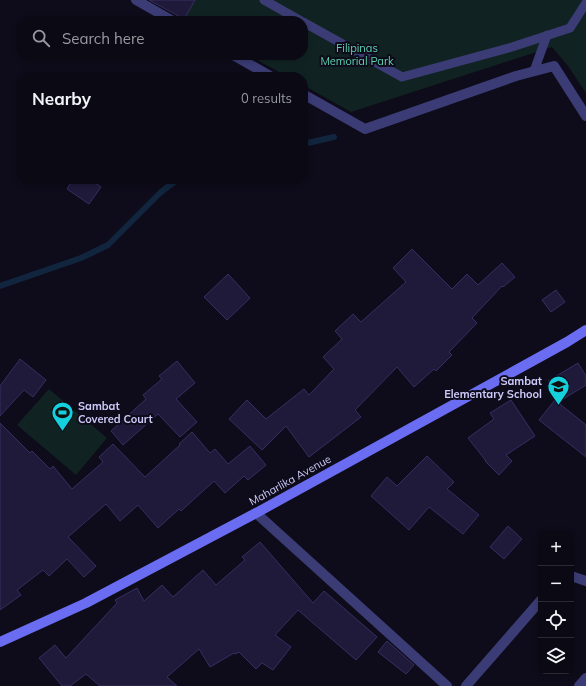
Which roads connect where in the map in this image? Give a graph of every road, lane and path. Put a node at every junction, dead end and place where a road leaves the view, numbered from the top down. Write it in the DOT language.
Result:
graph roads {
  1 [pos="136,0"];
  2 [pos="264,0"];
  3 [pos="586,3"];
  4 [pos="164,16"];
  5 [pos="293,16"];
  6 [pos="308,24"];
  7 [pos="547,35"];
  8 [pos="242,60"];
  9 [pos="534,71"];
  10 [pos="263,72"];
  11 [pos="308,97"];
  12 [pos="586,116"];
  13 [pos="586,330"];
  14 [pos="256,512"];
  15 [pos="574,577"];
  16 [pos="586,581"];
  17 [pos="539,602"];
  18 [pos="0,642"];
  19 [pos="586,678"];
  20 [pos="447,686"];
  21 [pos="466,686"];
  22 [pos="579,686"];
  1 -- 4 [label="street"];
  2 -- 5 [label="lane"];
  3 -- 7 [label="lane"];
  6 -- 7 [label="lane"];
  7 -- 9 [label="lane"];
  8 -- 10 [label="street"];
  9 -- 11 [label="street"];
  9 -- 12 [label="street"];
  13 -- 14 [label="main road, Maharlika Avenue"];
  14 -- 18 [label="main road, Maharlika Avenue"];
  14 -- 20 [label="street"];
  15 -- 16 [label="street"];
  17 -- 21 [label="street"];
  19 -- 22 [label="street"];
}
